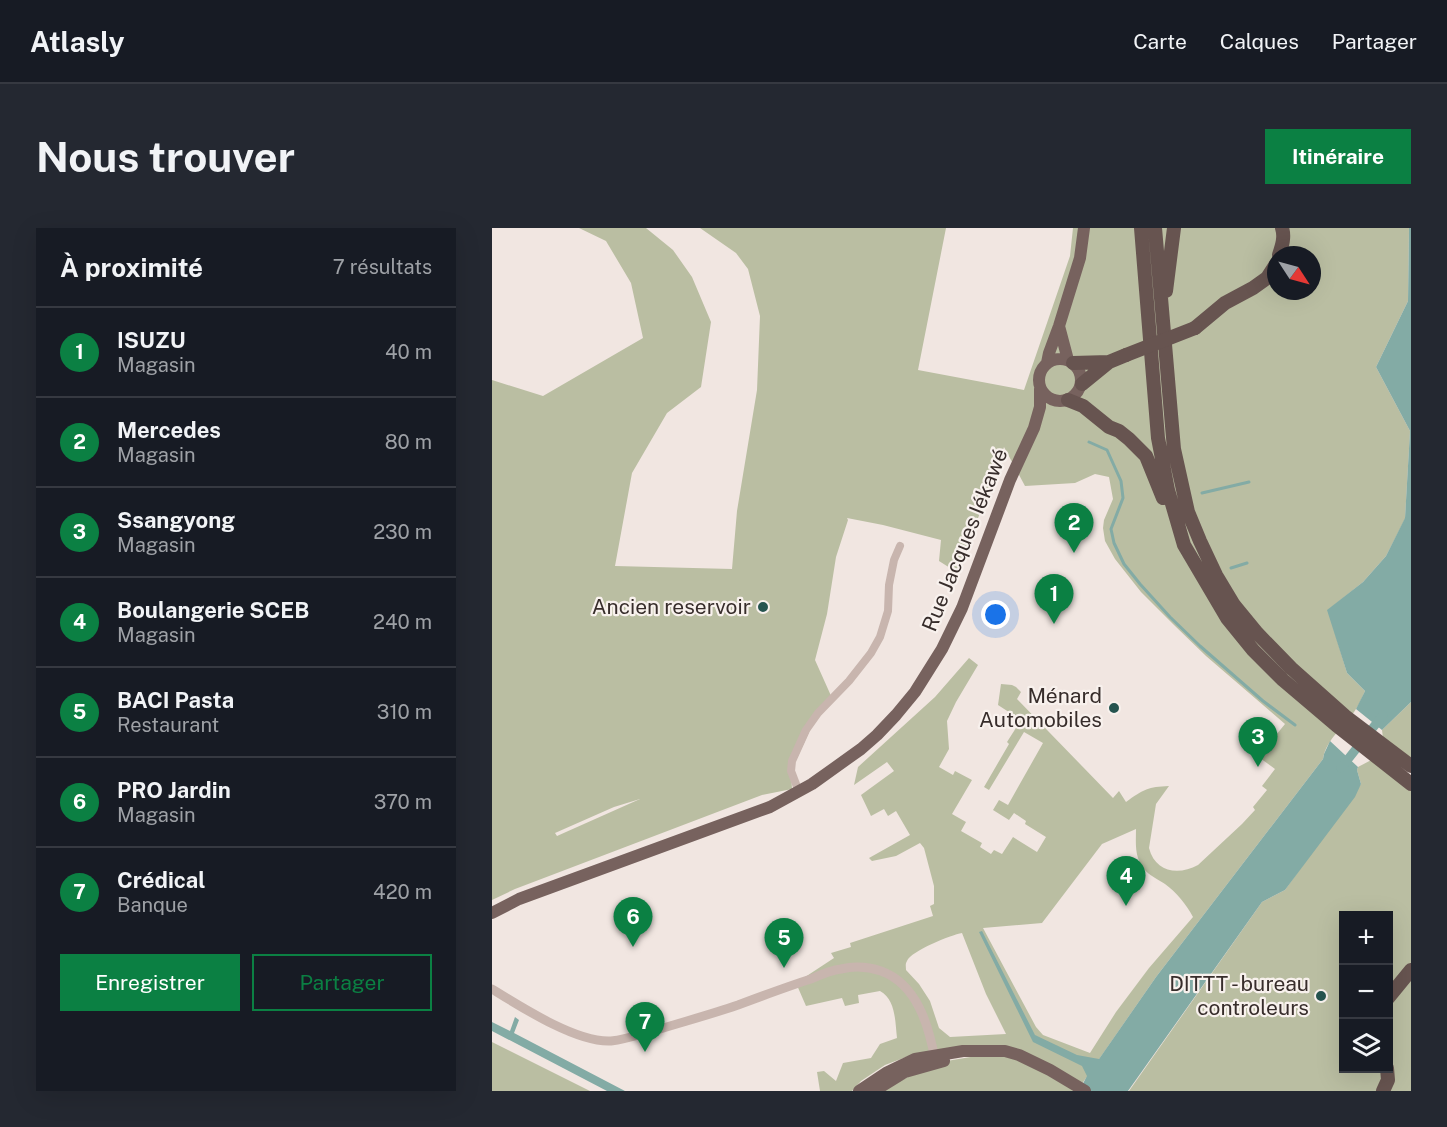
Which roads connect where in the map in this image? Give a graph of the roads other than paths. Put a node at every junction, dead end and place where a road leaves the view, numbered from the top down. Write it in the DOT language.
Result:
graph roads {
  1 [pos="1084,228"];
  2 [pos="1141,228"];
  3 [pos="1155,228"];
  4 [pos="1174,228"];
  5 [pos="1282,228"];
  6 [pos="1292,228"];
  7 [pos="1283,246"];
  8 [pos="1292,246"];
  9 [pos="1267,278"];
  10 [pos="1267,289"];
  11 [pos="1163,317"];
  12 [pos="1059,326"];
  13 [pos="1195,328"];
  14 [pos="1070,361"];
  15 [pos="1109,362"];
  16 [pos="1047,363"];
  17 [pos="1082,384"];
  18 [pos="1040,388"];
  19 [pos="1063,401"];
  20 [pos="1034,428"];
  21 [pos="1184,545"];
  22 [pos="900,546"];
  23 [pos="1341,720"];
  24 [pos="1381,752"];
  25 [pos="1411,766"];
  26 [pos="1411,784"];
  27 [pos="1411,791"];
  28 [pos="800,792"];
  29 [pos="636,856"];
  30 [pos="492,913"];
  31 [pos="492,921"];
  32 [pos="1411,970"];
  33 [pos="492,989"];
  34 [pos="1393,993"];
  35 [pos="934,1059"];
  36 [pos="1387,1073"];
  37 [pos="1080,1088"];
  38 [pos="859,1091"];
  39 [pos="874,1091"];
  40 [pos="1383,1091"];
  1 -- 12 [label="main road"];
  2 -- 21 [label="highway"];
  3 -- 11 [label="highway"];
  4 -- 11 [label="highway"];
  5 -- 7 [label="highway"];
  6 -- 8 [label="highway"];
  9 -- 13 [label="highway"];
  10 -- 13 [label="highway"];
  11 -- 23 [label="highway"];
  12 -- 14 [label="main road"];
  12 -- 16 [label="main road"];
  13 -- 15 [label="highway, bridge"];
  14 -- 15 [label="highway"];
  14 -- 16 [label="main road"];
  14 -- 17 [label="main road"];
  15 -- 17 [label="highway"];
  16 -- 18 [label="main road"];
  17 -- 19 [label="main road"];
  18 -- 19 [label="main road"];
  18 -- 20 [label="main road, Rue Jacques Iékawé"];
  19 -- 20 [label="main road, Rue Jacques Iékawé"];
  19 -- 21 [label="highway"];
  20 -- 28 [label="main road, Rue Jacques Iékawé"];
  21 -- 23 [label="highway"];
  22 -- 28 [label="street"];
  23 -- 24 [label="highway"];
  24 -- 25 [label="highway"];
  24 -- 26 [label="highway"];
  24 -- 27 [label="highway"];
  28 -- 29 [label="main road, Rue Jacques Iékawé"];
  29 -- 30 [label="main road, Rue Jacques Iékawé"];
  29 -- 31 [label="main road, Rue Jacques Iékawé"];
  32 -- 34 [label="highway"];
  33 -- 35 [label="street"];
  35 -- 37 [label="main road"];
  35 -- 38 [label="main road"];
  35 -- 39 [label="main road"];
  36 -- 40 [label="highway"];
}
